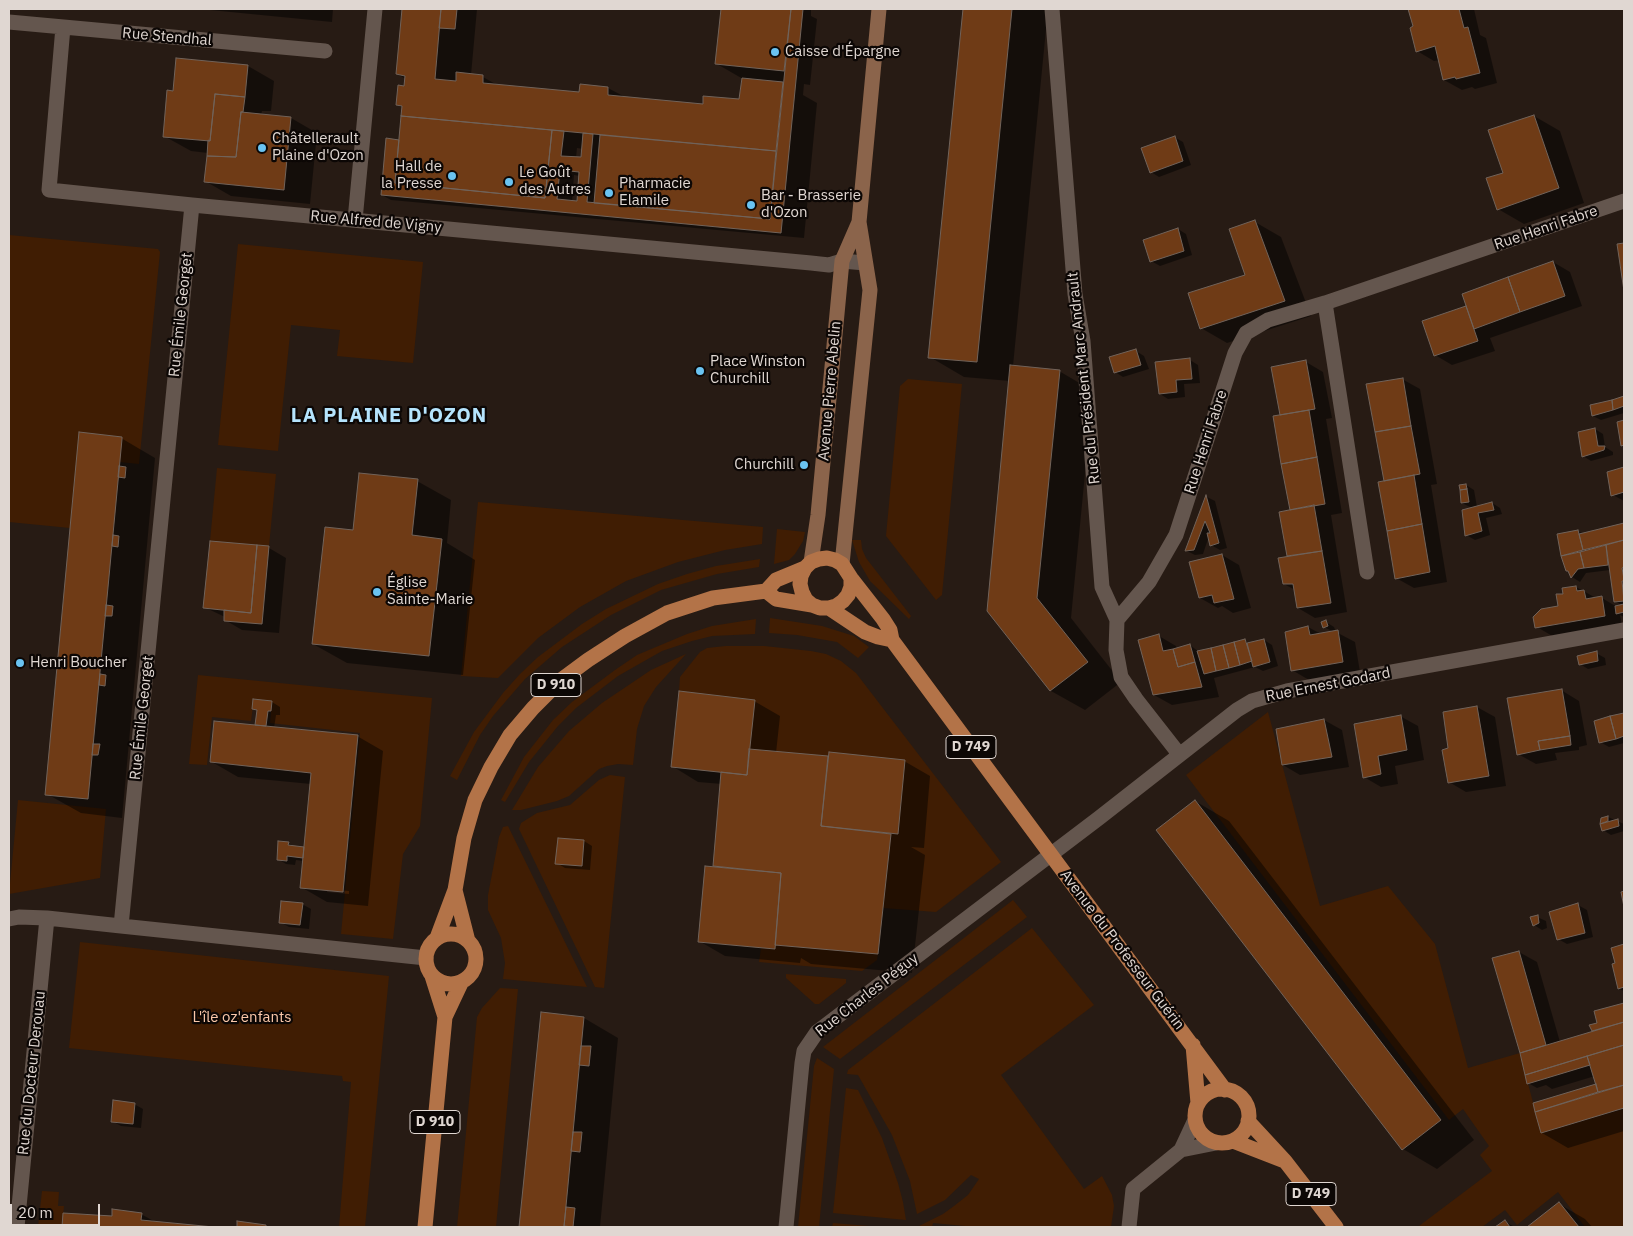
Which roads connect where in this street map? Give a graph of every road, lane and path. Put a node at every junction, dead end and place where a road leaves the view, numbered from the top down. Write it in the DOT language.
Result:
graph roads {
  1 [pos="374,9"];
  2 [pos="879,9"];
  3 [pos="1052,9"];
  4 [pos="9,22"];
  5 [pos="63,27"];
  6 [pos="325,52"];
  7 [pos="1624,201"];
  8 [pos="192,206"];
  9 [pos="355,220"];
  10 [pos="859,222"];
  11 [pos="842,261"];
  12 [pos="865,263"];
  13 [pos="1325,303"];
  14 [pos="842,564"];
  15 [pos="808,565"];
  16 [pos="1367,572"];
  17 [pos="850,578"];
  18 [pos="766,590"];
  19 [pos="812,605"];
  20 [pos="829,608"];
  21 [pos="1118,620"];
  22 [pos="1624,630"];
  23 [pos="892,640"];
  24 [pos="1179,754"];
  25 [pos="1050,855"];
  26 [pos="455,890"];
  27 [pos="48,918"];
  28 [pos="9,919"];
  29 [pos="121,926"];
  30 [pos="437,938"];
  31 [pos="468,941"];
  32 [pos="426,958"];
  33 [pos="432,976"];
  34 [pos="462,981"];
  35 [pos="445,1017"];
  36 [pos="1193,1045"];
  37 [pos="1226,1090"];
  38 [pos="1198,1103"];
  39 [pos="1195,1120"];
  40 [pos="1248,1121"];
  41 [pos="1233,1141"];
  42 [pos="1216,1143"];
  43 [pos="1181,1150"];
  44 [pos="1285,1161"];
  45 [pos="17,1227"];
  46 [pos="424,1227"];
  47 [pos="786,1227"];
  48 [pos="1129,1227"];
  49 [pos="1336,1227"];
  1 -- 9 [label="street"];
  2 -- 10 [label="main road, Avenue Pierre Abelin"];
  3 -- 21 [label="street, Rue du Président Marc Andrault"];
  4 -- 5 [label="street, Rue Stendhal"];
  5 -- 6 [label="street, Rue Stendhal"];
  5 -- 8 [label="street, Rue Alfred de Vigny"];
  7 -- 13 [label="street, Rue Henri Fabre"];
  8 -- 9 [label="street, Rue Alfred de Vigny"];
  8 -- 29 [label="street, Rue Émile Georget"];
  9 -- 11 [label="street, Rue Alfred de Vigny"];
  10 -- 11 [label="main road, Avenue Pierre Abelin"];
  10 -- 12 [label="main road, Avenue Pierre Abelin"];
  11 -- 12 [label="street, Rue Alfred de Vigny"];
  11 -- 15 [label="main road, Avenue Pierre Abelin"];
  12 -- 14 [label="main road, Avenue Pierre Abelin"];
  13 -- 16 [label="street"];
  13 -- 21 [label="street, Rue Henri Fabre"];
  14 -- 15 [label="main road"];
  14 -- 17 [label="main road"];
  15 -- 18 [label="main road, D 910"];
  15 -- 19 [label="main road"];
  17 -- 20 [label="main road"];
  17 -- 23 [label="main road, D 749"];
  18 -- 19 [label="main road"];
  18 -- 26 [label="main road, D 910"];
  19 -- 20 [label="main road"];
  20 -- 23 [label="main road"];
  21 -- 24 [label="street, Rue du Président Marc Andrault"];
  22 -- 24 [label="street, Rue Ernest Godard"];
  23 -- 25 [label="main road, D 749"];
  24 -- 25 [label="street, Rue Ernest Godard"];
  25 -- 36 [label="main road, Avenue du Professeur Guérin / D 749"];
  25 -- 47 [label="street, Rue Charles Péguy"];
  26 -- 30 [label="main road, D 910"];
  26 -- 31 [label="main road, D 910"];
  27 -- 28 [label="street"];
  27 -- 29 [label="street"];
  27 -- 45 [label="street, Rue du Docteur Derouau"];
  29 -- 32 [label="street"];
  30 -- 31 [label="main road"];
  30 -- 32 [label="main road"];
  31 -- 34 [label="main road"];
  32 -- 33 [label="main road"];
  33 -- 34 [label="main road"];
  33 -- 35 [label="main road, D 910"];
  34 -- 35 [label="main road, D 910"];
  35 -- 46 [label="main road, D 910"];
  36 -- 37 [label="main road, Avenue du Professeur Guérin / D 749"];
  36 -- 38 [label="main road, Avenue du Professeur Guérin"];
  37 -- 38 [label="main road"];
  37 -- 40 [label="main road, Avenue du Professeur Guérin"];
  38 -- 39 [label="main road, Avenue du Professeur Guérin"];
  39 -- 42 [label="main road"];
  39 -- 43 [label="street"];
  40 -- 41 [label="main road"];
  40 -- 44 [label="main road, Avenue du Professeur Guérin / D 749"];
  41 -- 42 [label="main road"];
  41 -- 44 [label="main road, D 749"];
  42 -- 43 [label="street"];
  43 -- 48 [label="street"];
  44 -- 49 [label="main road, Avenue du Professeur Guérin / D 749"];
}
